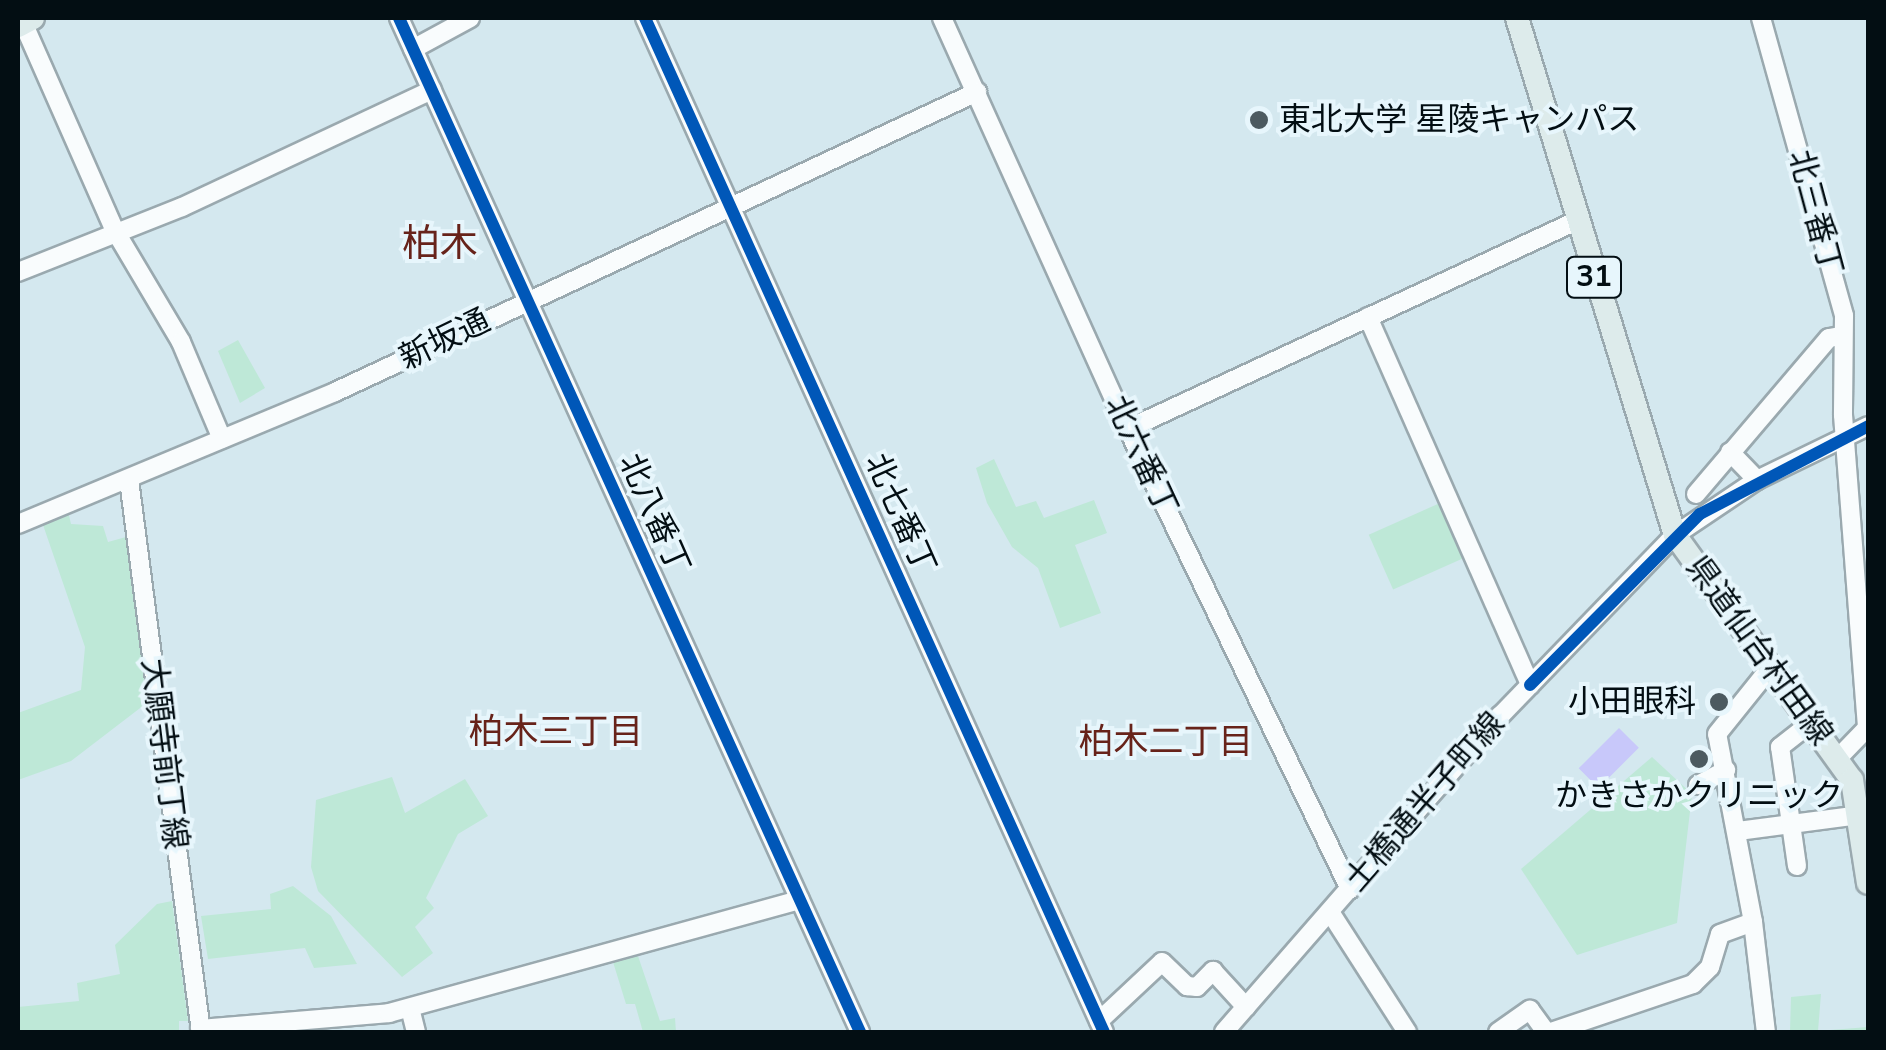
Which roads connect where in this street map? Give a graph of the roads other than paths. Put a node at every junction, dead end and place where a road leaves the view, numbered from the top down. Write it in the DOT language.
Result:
graph roads {
  1 [pos="399,18"];
  2 [pos="470,18"];
  3 [pos="645,18"];
  4 [pos="942,18"];
  5 [pos="1517,18"];
  6 [pos="1761,18"];
  7 [pos="24,21"];
  8 [pos="413,49"];
  9 [pos="432,90"];
  10 [pos="976,92"];
  11 [pos="732,203"];
  12 [pos="1577,222"];
  13 [pos="114,230"];
  14 [pos="18,272"];
  15 [pos="528,299"];
  16 [pos="1368,317"];
  17 [pos="1840,336"];
  18 [pos="1868,426"];
  19 [pos="1128,429"];
  20 [pos="1846,437"];
  21 [pos="222,439"];
  22 [pos="1730,452"];
  23 [pos="130,480"];
  24 [pos="1758,480"];
  25 [pos="1696,494"];
  26 [pos="18,524"];
  27 [pos="1675,536"];
  28 [pos="1770,668"];
  29 [pos="1530,685"];
  30 [pos="1811,723"];
  31 [pos="1838,758"];
  32 [pos="1726,770"];
  33 [pos="1698,785"];
  34 [pos="1859,816"];
  35 [pos="1792,826"];
  36 [pos="1738,831"];
  37 [pos="1797,866"];
  38 [pos="1868,883"];
  39 [pos="1350,889"];
  40 [pos="800,900"];
  41 [pos="1330,912"];
  42 [pos="1753,922"];
  43 [pos="1246,1006"];
  44 [pos="410,1008"];
  45 [pos="1102,1027"];
  46 [pos="200,1031"];
  47 [pos="416,1032"];
  48 [pos="860,1032"];
  49 [pos="1224,1032"];
  50 [pos="1407,1032"];
  51 [pos="1498,1032"];
  52 [pos="1549,1032"];
  53 [pos="1766,1032"];
  1 -- 8 [label="street, 北八番丁"];
  2 -- 8 [label="street"];
  3 -- 11 [label="street, 北七番丁"];
  4 -- 10 [label="street, 北六番丁"];
  5 -- 12 [label="main road, 31"];
  6 -- 17 [label="street, 北三番丁"];
  7 -- 13 [label="street"];
  8 -- 9 [label="street, 北八番丁"];
  9 -- 13 [label="street"];
  9 -- 15 [label="street, 北八番丁"];
  10 -- 11 [label="street, 新坂通"];
  10 -- 19 [label="street, 北六番丁"];
  11 -- 15 [label="street, 新坂通"];
  11 -- 45 [label="street, 北七番丁"];
  12 -- 16 [label="street"];
  12 -- 27 [label="main road, 31"];
  13 -- 14 [label="street"];
  13 -- 21 [label="street"];
  15 -- 21 [label="street, 新坂通"];
  15 -- 40 [label="street, 北八番丁"];
  16 -- 19 [label="street"];
  16 -- 29 [label="street"];
  17 -- 20 [label="street, 北三番丁"];
  17 -- 22 [label="street"];
  18 -- 20 [label="street, 土橋通半子町線"];
  19 -- 39 [label="street, 北六番丁"];
  20 -- 24 [label="street, 土橋通半子町線"];
  20 -- 31 [label="street, 北三番丁"];
  21 -- 23 [label="street, 新坂通"];
  22 -- 24 [label="street"];
  22 -- 25 [label="street"];
  23 -- 26 [label="street, 新坂通"];
  23 -- 46 [label="street, 大願寺前丁線"];
  24 -- 27 [label="street, 土橋通半子町線"];
  27 -- 28 [label="main road, 県道仙台村田線 / 31"];
  27 -- 29 [label="street, 土橋通半子町線"];
  28 -- 30 [label="main road, 県道仙台村田線 / 31"];
  28 -- 32 [label="street"];
  29 -- 39 [label="street, 土橋通半子町線"];
  30 -- 31 [label="main road, 県道仙台村田線 / 31"];
  30 -- 35 [label="street"];
  31 -- 34 [label="main road, 県道仙台村田線 / 31"];
  32 -- 33 [label="street"];
  32 -- 36 [label="street"];
  34 -- 35 [label="street"];
  34 -- 38 [label="main road, 県道仙台村田線 / 31"];
  35 -- 36 [label="street"];
  35 -- 37 [label="street"];
  36 -- 42 [label="street"];
  39 -- 41 [label="street, 土橋通半子町線"];
  40 -- 44 [label="street"];
  40 -- 48 [label="street, 北八番丁"];
  41 -- 43 [label="street, 土橋通半子町線"];
  41 -- 50 [label="street"];
  42 -- 52 [label="street"];
  42 -- 53 [label="street"];
  43 -- 45 [label="street"];
  43 -- 49 [label="street, 土橋通半子町線"];
  44 -- 46 [label="street"];
  44 -- 47 [label="street"];
  51 -- 52 [label="street"];
}
